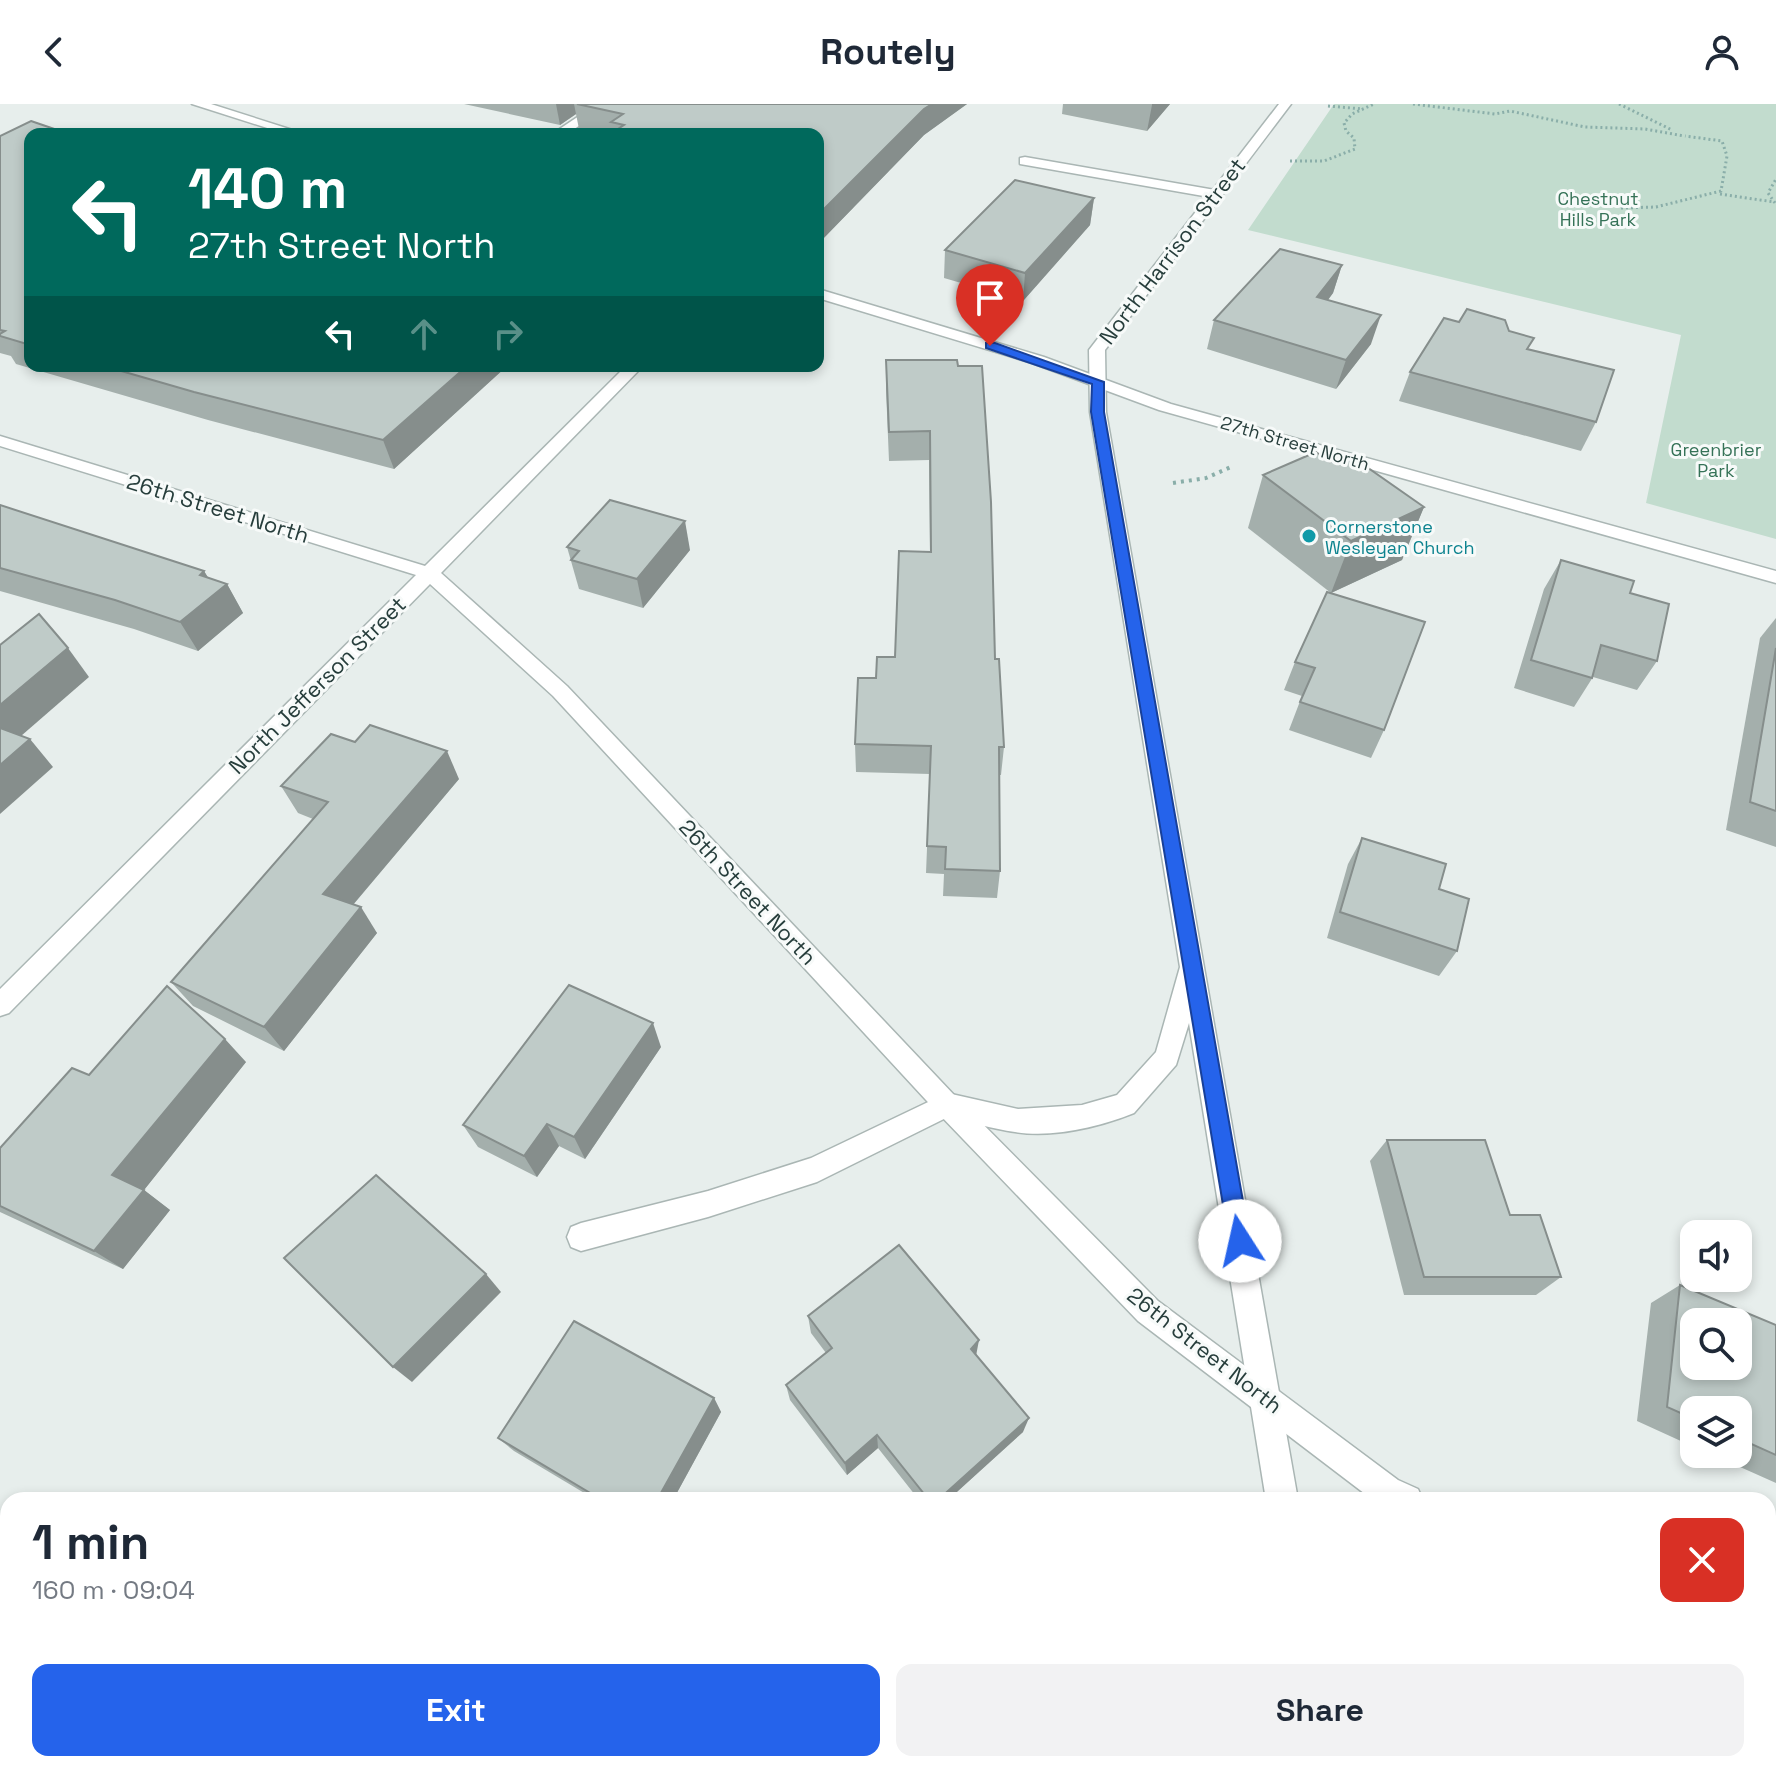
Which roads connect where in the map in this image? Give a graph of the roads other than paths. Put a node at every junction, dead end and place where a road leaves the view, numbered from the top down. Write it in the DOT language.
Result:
graph roads {
  1 [pos="198,104"];
  2 [pos="605,104"];
  3 [pos="1285,104"];
  4 [pos="279,128"];
  5 [pos="567,128"];
  6 [pos="1025,161"];
  7 [pos="1215,194"];
  8 [pos="824,295"];
  9 [pos="629,372"];
  10 [pos="1098,382"];
  11 [pos="0,441"];
  12 [pos="429,573"];
  13 [pos="1776,577"];
  14 [pos="1192,963"];
  15 [pos="0,1005"];
  16 [pos="947,1105"];
  17 [pos="581,1237"];
  18 [pos="1266,1398"];
  19 [pos="1281,1492"];
  20 [pos="1389,1492"];
  1 -- 4 [label="street"];
  2 -- 5 [label="street"];
  3 -- 7 [label="street, North Harrison Street"];
  6 -- 7 [label="street"];
  7 -- 10 [label="street, North Harrison Street"];
  8 -- 10 [label="street, 27th Street North"];
  9 -- 12 [label="street, North Jefferson Street"];
  10 -- 13 [label="street, 27th Street North"];
  10 -- 14 [label="street, North Harrison Street"];
  11 -- 12 [label="street, 26th Street North"];
  12 -- 15 [label="street, North Jefferson Street"];
  12 -- 16 [label="street, 26th Street North"];
  14 -- 16 [label="street"];
  14 -- 18 [label="street, North Harrison Street"];
  16 -- 17 [label="street"];
  16 -- 18 [label="street, 26th Street North"];
  18 -- 19 [label="street, North Harrison Street"];
  18 -- 20 [label="street, 26th Street North"];
}
